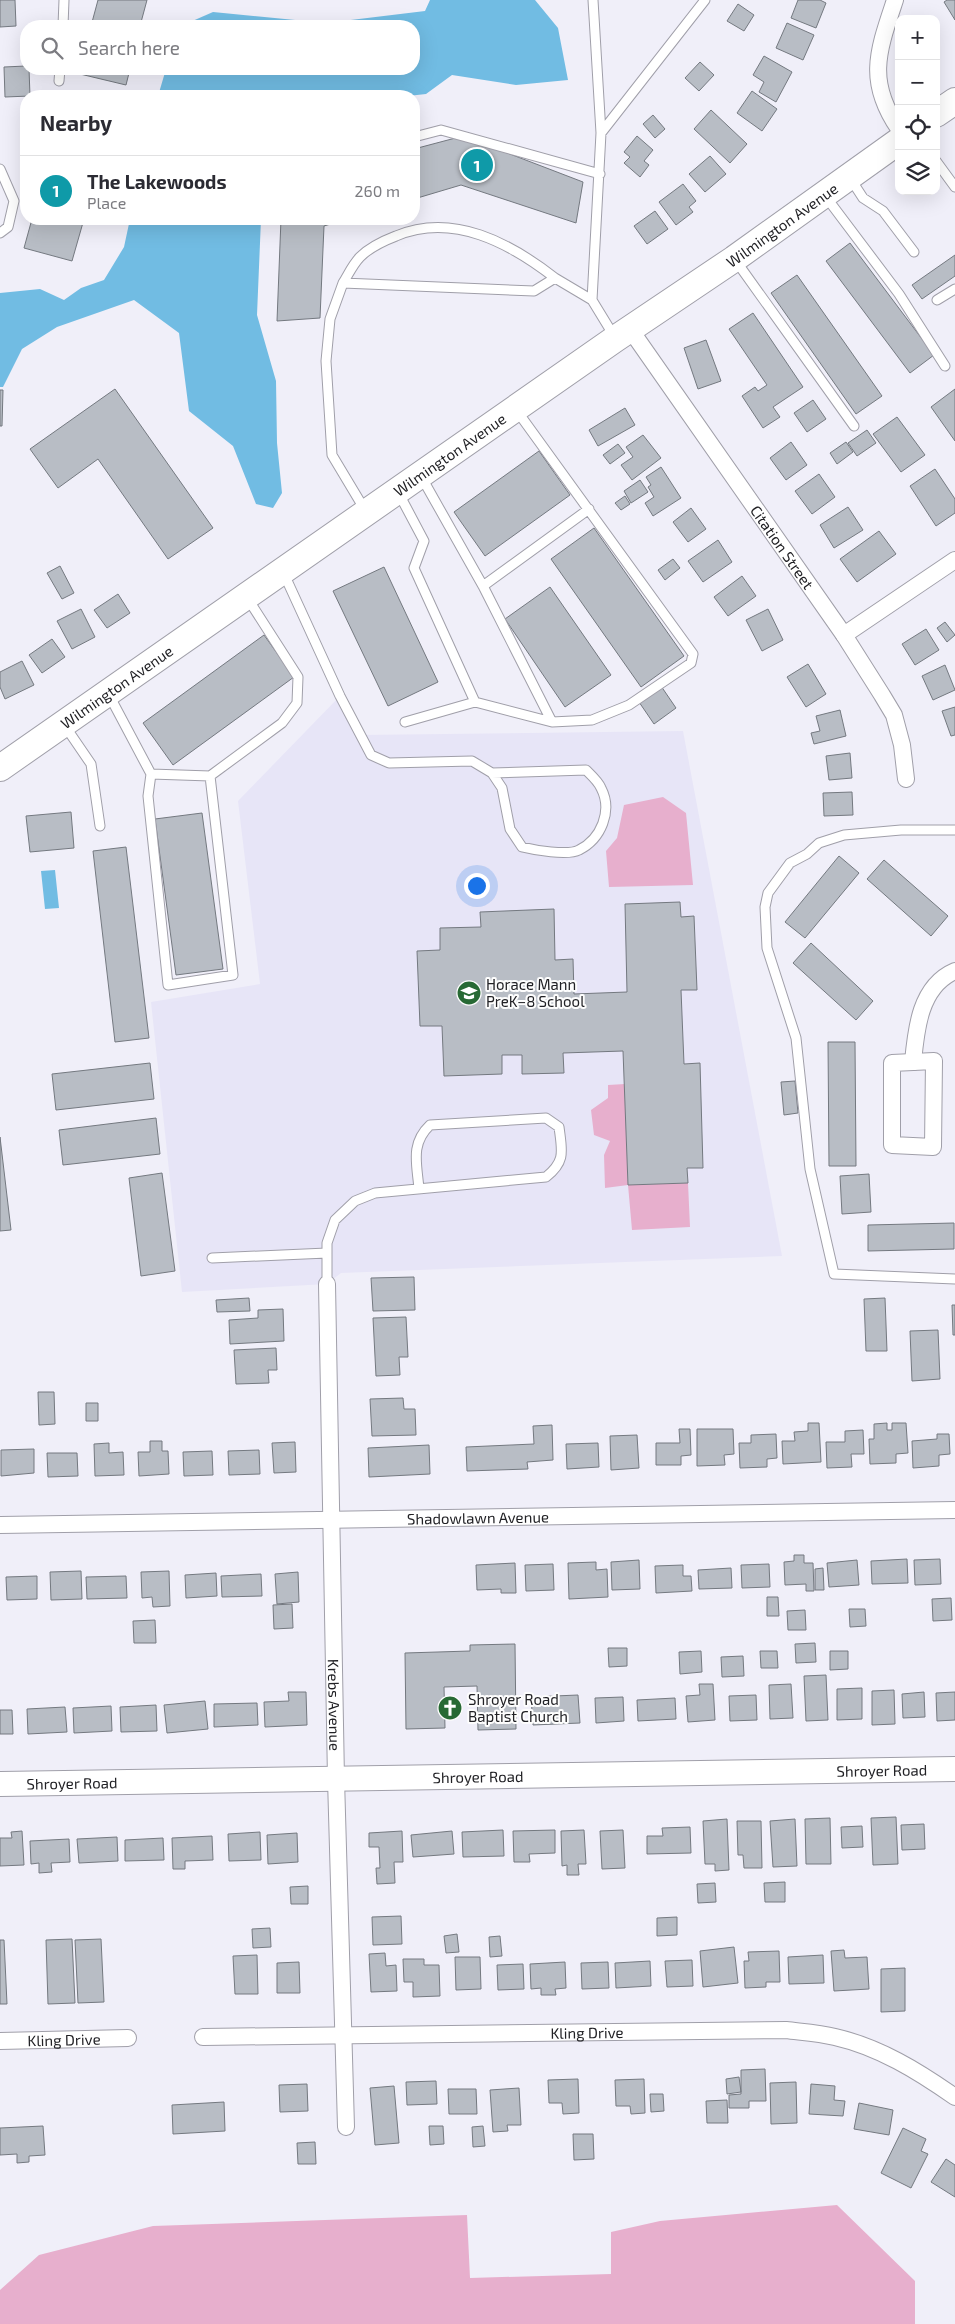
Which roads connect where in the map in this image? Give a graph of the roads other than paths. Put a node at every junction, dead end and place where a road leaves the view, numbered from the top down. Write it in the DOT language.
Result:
graph roads {
  1 [pos="64,0"];
  2 [pos="593,0"];
  3 [pos="705,0"];
  4 [pos="895,0"];
  5 [pos="63,20"];
  6 [pos="60,75"];
  7 [pos="59,81"];
  8 [pos="955,101"];
  9 [pos="940,111"];
  10 [pos="895,123"];
  11 [pos="601,133"];
  12 [pos="420,135"];
  13 [pos="895,144"];
  14 [pos="940,166"];
  15 [pos="0,169"];
  16 [pos="600,174"];
  17 [pos="848,176"];
  18 [pos="955,187"];
  19 [pos="824,194"];
  20 [pos="0,233"];
  21 [pos="914,252"];
  22 [pos="734,259"];
  23 [pos="555,278"];
  24 [pos="344,283"];
  25 [pos="955,289"];
  26 [pos="592,300"];
  27 [pos="937,300"];
  28 [pos="622,334"];
  29 [pos="945,366"];
  30 [pos="515,409"];
  31 [pos="854,426"];
  32 [pos="420,476"];
  33 [pos="398,491"];
  34 [pos="589,509"];
  35 [pos="367,513"];
  36 [pos="955,560"];
  37 [pos="283,571"];
  38 [pos="483,586"];
  39 [pos="246,597"];
  40 [pos="844,635"];
  41 [pos="108,693"];
  42 [pos="475,702"];
  43 [pos="405,722"];
  44 [pos="552,722"];
  45 [pos="64,723"];
  46 [pos="0,768"];
  47 [pos="492,773"];
  48 [pos="150,774"];
  49 [pos="210,776"];
  50 [pos="906,779"];
  51 [pos="100,826"];
  52 [pos="955,830"];
  53 [pos="955,971"];
  54 [pos="913,1062"];
  55 [pos="419,1189"];
  56 [pos="327,1253"];
  57 [pos="212,1258"];
  58 [pos="955,1279"];
  59 [pos="326,1284"];
  60 [pos="955,1510"];
  61 [pos="330,1520"];
  62 [pos="0,1525"];
  63 [pos="955,1769"];
  64 [pos="336,1779"];
  65 [pos="0,1784"];
  66 [pos="342,2035"];
  67 [pos="203,2037"];
  68 [pos="128,2038"];
  69 [pos="0,2041"];
  70 [pos="955,2097"];
  71 [pos="346,2127"];
  1 -- 5 [label="lane"];
  2 -- 11 [label="lane"];
  3 -- 11 [label="lane"];
  4 -- 10 [label="street"];
  6 -- 7 [label="lane"];
  8 -- 9 [label="main road"];
  11 -- 16 [label="lane"];
  12 -- 16 [label="lane"];
  13 -- 17 [label="main road, Wilmington Avenue"];
  14 -- 18 [label="lane"];
  15 -- 20 [label="lane"];
  16 -- 26 [label="lane"];
  17 -- 19 [label="main road, Wilmington Avenue"];
  17 -- 21 [label="lane"];
  19 -- 22 [label="main road, Wilmington Avenue"];
  19 -- 29 [label="lane"];
  22 -- 28 [label="main road, Wilmington Avenue"];
  22 -- 31 [label="lane"];
  23 -- 24 [label="lane"];
  23 -- 24 [label="lane"];
  23 -- 26 [label="lane"];
  24 -- 35 [label="lane"];
  25 -- 27 [label="lane"];
  26 -- 28 [label="lane"];
  28 -- 30 [label="main road, Wilmington Avenue"];
  28 -- 40 [label="street, Citation Street"];
  30 -- 32 [label="main road, Wilmington Avenue"];
  30 -- 34 [label="lane"];
  32 -- 33 [label="main road, Wilmington Avenue"];
  32 -- 38 [label="lane"];
  33 -- 35 [label="main road, Wilmington Avenue"];
  33 -- 42 [label="lane"];
  34 -- 38 [label="lane"];
  34 -- 44 [label="lane"];
  35 -- 37 [label="main road, Wilmington Avenue"];
  36 -- 40 [label="street"];
  37 -- 39 [label="main road, Wilmington Avenue"];
  37 -- 47 [label="lane"];
  38 -- 44 [label="lane"];
  39 -- 41 [label="main road, Wilmington Avenue"];
  39 -- 49 [label="lane"];
  40 -- 50 [label="street, Citation Street"];
  41 -- 45 [label="main road, Wilmington Avenue"];
  41 -- 48 [label="lane"];
  42 -- 43 [label="lane"];
  42 -- 44 [label="lane"];
  45 -- 46 [label="main road, Wilmington Avenue"];
  45 -- 51 [label="lane"];
  47 -- 47 [label="lane"];
  48 -- 49 [label="lane"];
  48 -- 49 [label="lane"];
  52 -- 58 [label="lane"];
  53 -- 54 [label="street"];
  54 -- 54 [label="street"];
  55 -- 55 [label="lane"];
  55 -- 56 [label="lane"];
  56 -- 57 [label="lane"];
  56 -- 59 [label="lane"];
  59 -- 61 [label="street, Krebs Avenue"];
  60 -- 61 [label="street, Shadowlawn Avenue"];
  61 -- 62 [label="street, Shadowlawn Avenue"];
  61 -- 64 [label="street, Krebs Avenue"];
  63 -- 64 [label="main road, Shroyer Road"];
  64 -- 65 [label="main road, Shroyer Road"];
  64 -- 66 [label="street, Krebs Avenue"];
  66 -- 67 [label="street, Kling Drive"];
  66 -- 70 [label="street, Kling Drive"];
  66 -- 71 [label="street, Krebs Avenue"];
  68 -- 69 [label="street, Kling Drive"];
}
